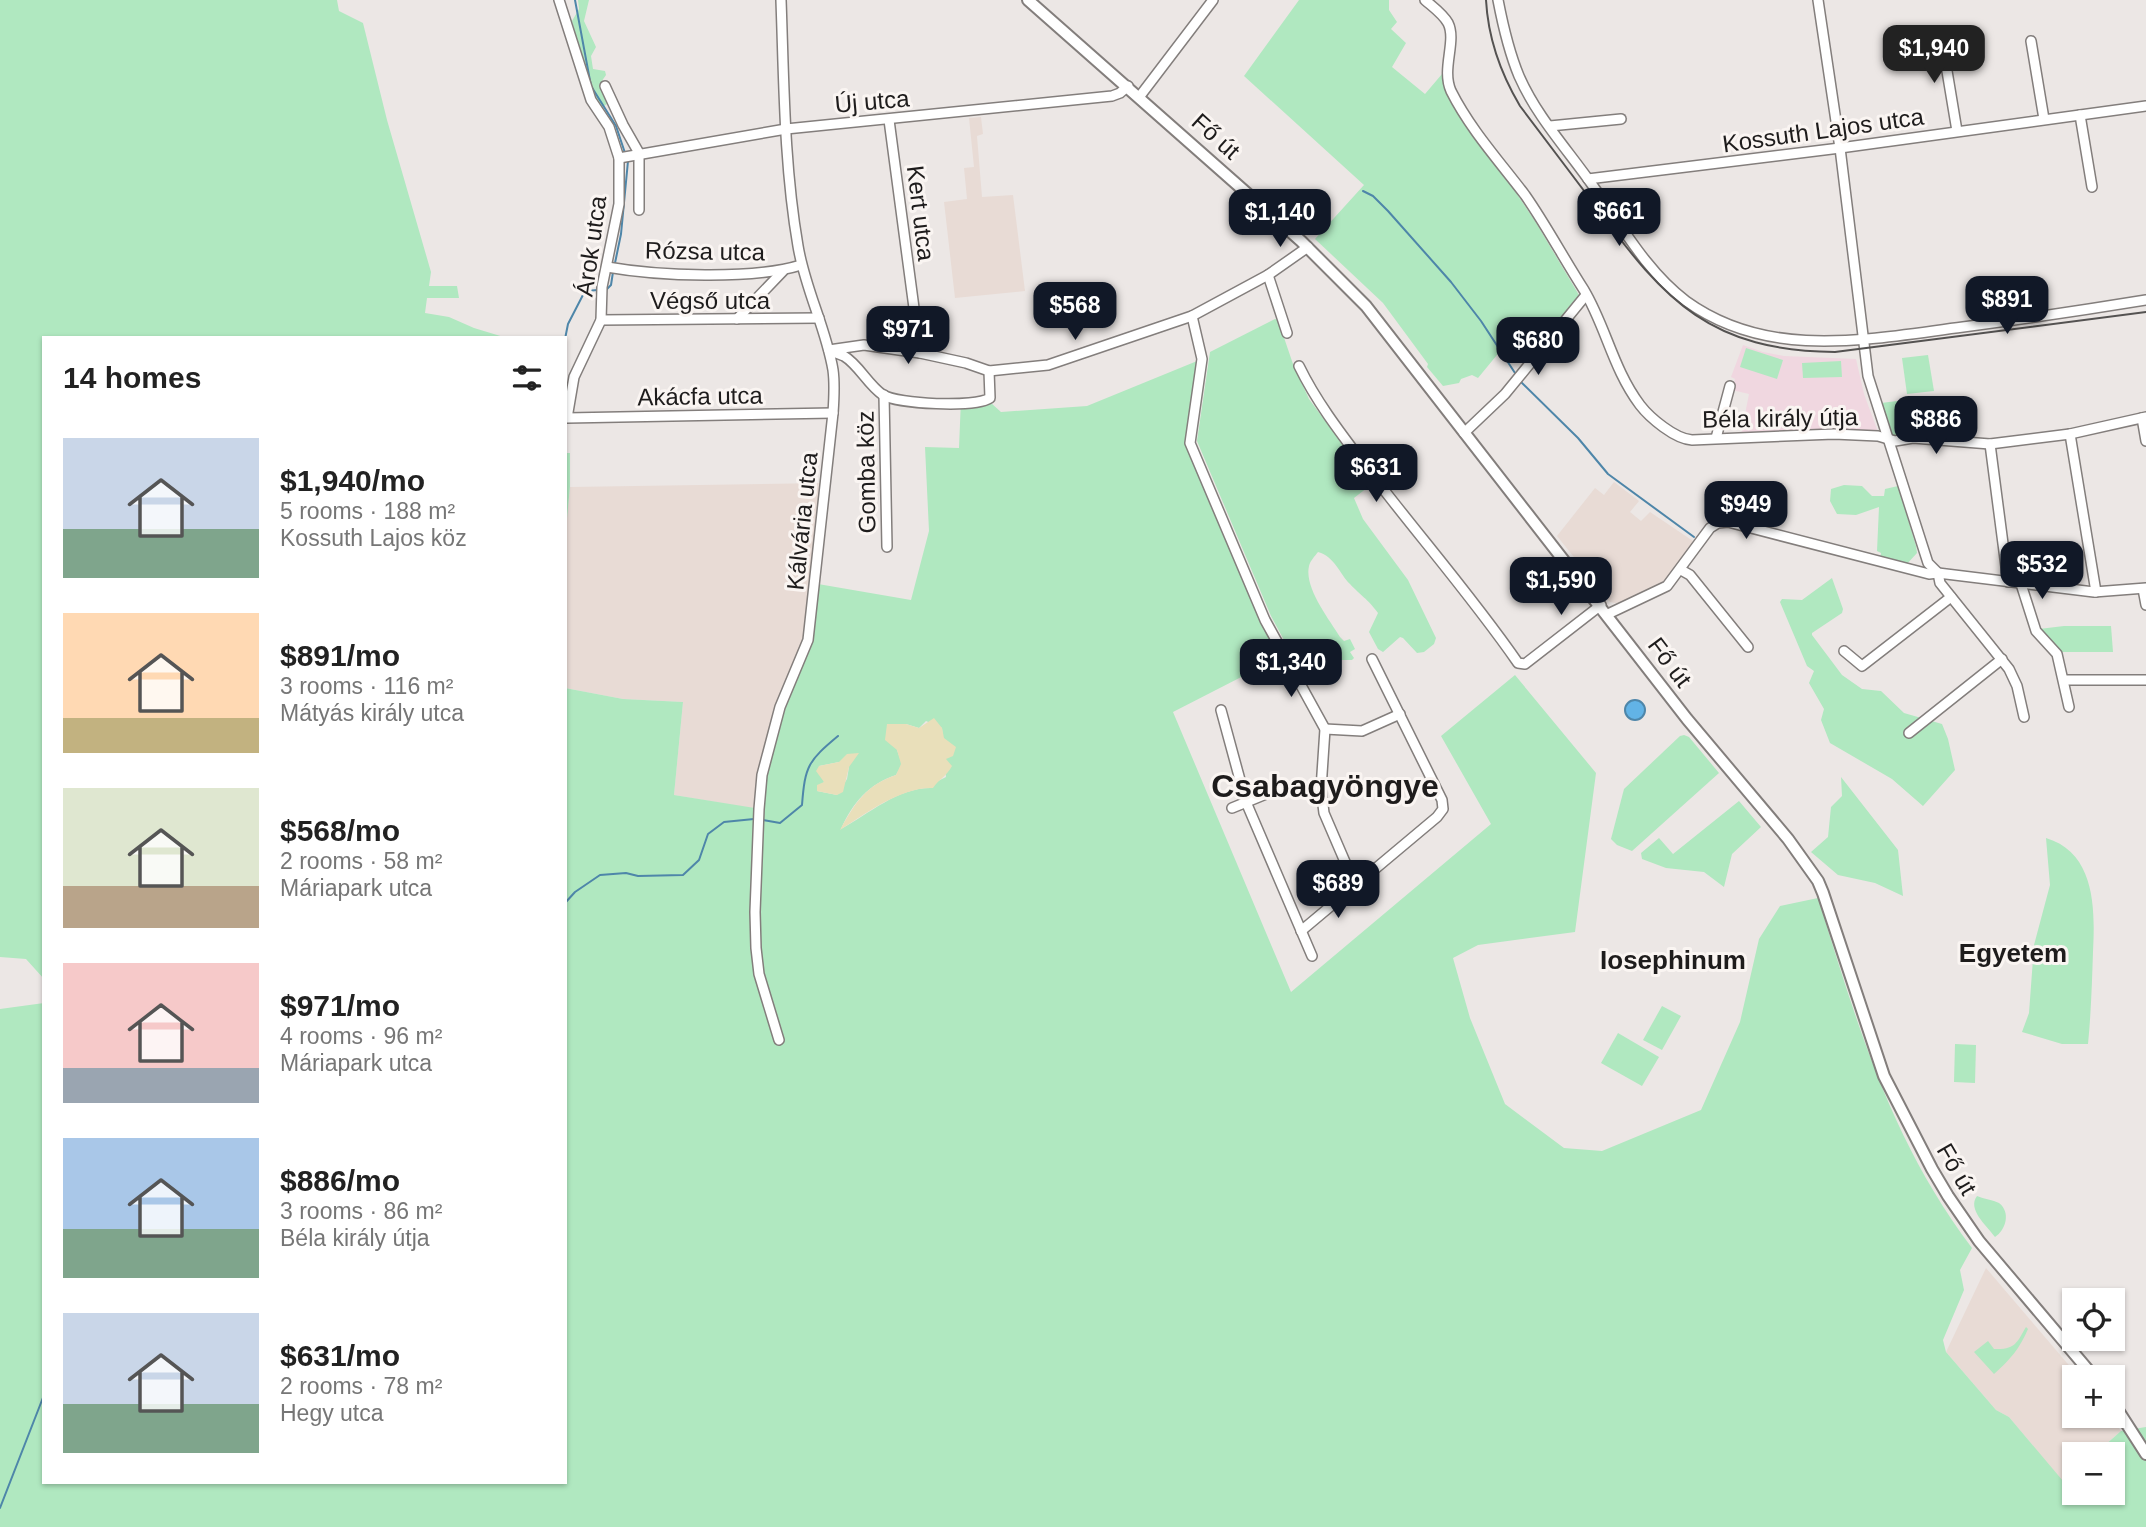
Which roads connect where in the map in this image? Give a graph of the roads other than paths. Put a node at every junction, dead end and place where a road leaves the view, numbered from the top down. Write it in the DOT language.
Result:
graph roads {
  1 [pos="559,0"];
  2 [pos="781,0"];
  3 [pos="1028,0"];
  4 [pos="1213,0"];
  5 [pos="1425,0"];
  6 [pos="1498,0"];
  7 [pos="1818,0"];
  8 [pos="1941,35"];
  9 [pos="2031,41"];
  10 [pos="605,86"];
  11 [pos="1128,86"];
  12 [pos="1140,96"];
  13 [pos="2146,106"];
  14 [pos="2080,115"];
  15 [pos="1621,119"];
  16 [pos="2044,119"];
  17 [pos="889,120"];
  18 [pos="1550,126"];
  19 [pos="786,129"];
  20 [pos="1957,131"];
  21 [pos="1840,148"];
  22 [pos="635,154"];
  23 [pos="619,158"];
  24 [pos="1588,179"];
  25 [pos="2092,187"];
  26 [pos="639,210"];
  27 [pos="1308,247"];
  28 [pos="801,265"];
  29 [pos="611,268"];
  30 [pos="783,271"];
  31 [pos="1268,275"];
  32 [pos="1586,295"];
  33 [pos="2146,300"];
  34 [pos="1192,316"];
  35 [pos="819,318"];
  36 [pos="737,319"];
  37 [pos="601,320"];
  38 [pos="1287,333"];
  39 [pos="1863,340"];
  40 [pos="829,350"];
  41 [pos="920,353"];
  42 [pos="1299,366"];
  43 [pos="989,371"];
  44 [pos="1730,386"];
  45 [pos="884,396"];
  46 [pos="833,413"];
  47 [pos="567,418"];
  48 [pos="2144,418"];
  49 [pos="1464,433"];
  50 [pos="2070,434"];
  51 [pos="1716,438"];
  52 [pos="1887,438"];
  53 [pos="2146,441"];
  54 [pos="1990,444"];
  55 [pos="887,547"];
  56 [pos="1928,563"];
  57 [pos="1681,570"];
  58 [pos="1913,571"];
  59 [pos="1938,573"];
  60 [pos="2008,582"];
  61 [pos="2021,584"];
  62 [pos="2144,589"];
  63 [pos="2096,592"];
  64 [pos="1951,597"];
  65 [pos="2146,605"];
  66 [pos="1604,610"];
  67 [pos="1748,647"];
  68 [pos="1844,651"];
  69 [pos="1372,659"];
  70 [pos="2002,659"];
  71 [pos="2064,680"];
  72 [pos="2146,680"];
  73 [pos="2069,707"];
  74 [pos="1221,710"];
  75 [pos="1400,714"];
  76 [pos="2024,717"];
  77 [pos="1325,729"];
  78 [pos="1909,733"];
  79 [pos="1321,789"];
  80 [pos="1247,802"];
  81 [pos="1232,808"];
  82 [pos="1355,885"];
  83 [pos="1301,931"];
  84 [pos="1312,956"];
  85 [pos="779,1040"];
  86 [pos="2083,1365"];
  87 [pos="2125,1421"];
  88 [pos="2146,1454"];
  1 -- 23 [label="street, Árok utca"];
  2 -- 19 [label="street, Kálvária utca"];
  3 -- 11 [label="main road, Fő út"];
  4 -- 12 [label="street"];
  5 -- 32 [label="street, Béla király útja"];
  6 -- 18 [label="street"];
  7 -- 21 [label="street"];
  8 -- 20 [label="street"];
  9 -- 16 [label="street"];
  10 -- 22 [label="street"];
  11 -- 12 [label="main road, Fő út"];
  11 -- 17 [label="street, Új utca"];
  12 -- 27 [label="main road, Fő út"];
  13 -- 14 [label="street, Kossuth Lajos utca"];
  14 -- 16 [label="street, Kossuth Lajos utca"];
  14 -- 25 [label="street"];
  15 -- 18 [label="street"];
  16 -- 20 [label="street, Kossuth Lajos utca"];
  17 -- 19 [label="street, Új utca"];
  17 -- 41 [label="street, Kert utca"];
  18 -- 24 [label="street"];
  19 -- 22 [label="street, Új utca"];
  19 -- 28 [label="street, Kálvária utca"];
  20 -- 21 [label="street, Kossuth Lajos utca"];
  21 -- 24 [label="street, Kossuth Lajos utca"];
  21 -- 39 [label="street"];
  22 -- 23 [label="street, Új utca"];
  22 -- 26 [label="street"];
  23 -- 29 [label="street, Árok utca"];
  24 -- 39 [label="street"];
  27 -- 31 [label="street"];
  27 -- 49 [label="main road, Fő út"];
  28 -- 30 [label="street, Rózsa utca"];
  28 -- 35 [label="street, Kálvária utca"];
  29 -- 30 [label="street, Rózsa utca"];
  29 -- 37 [label="street, Árok utca"];
  30 -- 36 [label="street"];
  31 -- 34 [label="street"];
  31 -- 38 [label="street"];
  32 -- 49 [label="street"];
  32 -- 51 [label="street, Béla király útja"];
  33 -- 39 [label="street"];
  34 -- 43 [label="street"];
  34 -- 77 [label="street"];
  35 -- 36 [label="street, Végső utca"];
  35 -- 40 [label="street, Kálvária utca"];
  36 -- 37 [label="street, Végső utca"];
  37 -- 47 [label="street, Árok utca"];
  39 -- 52 [label="street"];
  40 -- 41 [label="street"];
  40 -- 45 [label="street"];
  40 -- 46 [label="street, Kálvária utca"];
  41 -- 43 [label="street"];
  42 -- 66 [label="street"];
  43 -- 45 [label="street"];
  44 -- 51 [label="street"];
  45 -- 55 [label="street, Gomba köz"];
  46 -- 47 [label="street, Akácfa utca"];
  46 -- 85 [label="street, Kálvária utca"];
  48 -- 50 [label="street, Béla király útja"];
  48 -- 53 [label="street"];
  49 -- 66 [label="main road, Fő út"];
  50 -- 54 [label="street, Béla király útja"];
  50 -- 63 [label="street"];
  51 -- 52 [label="street, Béla király útja"];
  52 -- 54 [label="street, Béla király útja"];
  52 -- 56 [label="street"];
  54 -- 60 [label="street"];
  56 -- 58 [label="street"];
  56 -- 59 [label="street"];
  57 -- 58 [label="street"];
  57 -- 66 [label="street"];
  57 -- 67 [label="street"];
  58 -- 59 [label="street"];
  59 -- 60 [label="street"];
  59 -- 64 [label="street"];
  60 -- 61 [label="street"];
  61 -- 63 [label="street"];
  61 -- 71 [label="street"];
  62 -- 63 [label="street"];
  62 -- 65 [label="street"];
  64 -- 68 [label="street"];
  64 -- 70 [label="street"];
  66 -- 86 [label="main road, Fő út"];
  69 -- 75 [label="street"];
  70 -- 76 [label="street"];
  70 -- 78 [label="street"];
  71 -- 72 [label="street"];
  71 -- 73 [label="street"];
  74 -- 80 [label="street"];
  75 -- 77 [label="street"];
  75 -- 82 [label="street"];
  77 -- 79 [label="street"];
  79 -- 80 [label="street"];
  79 -- 82 [label="street"];
  80 -- 81 [label="street"];
  80 -- 83 [label="street"];
  82 -- 83 [label="street"];
  83 -- 84 [label="street"];
  87 -- 88 [label="main road"];
}
